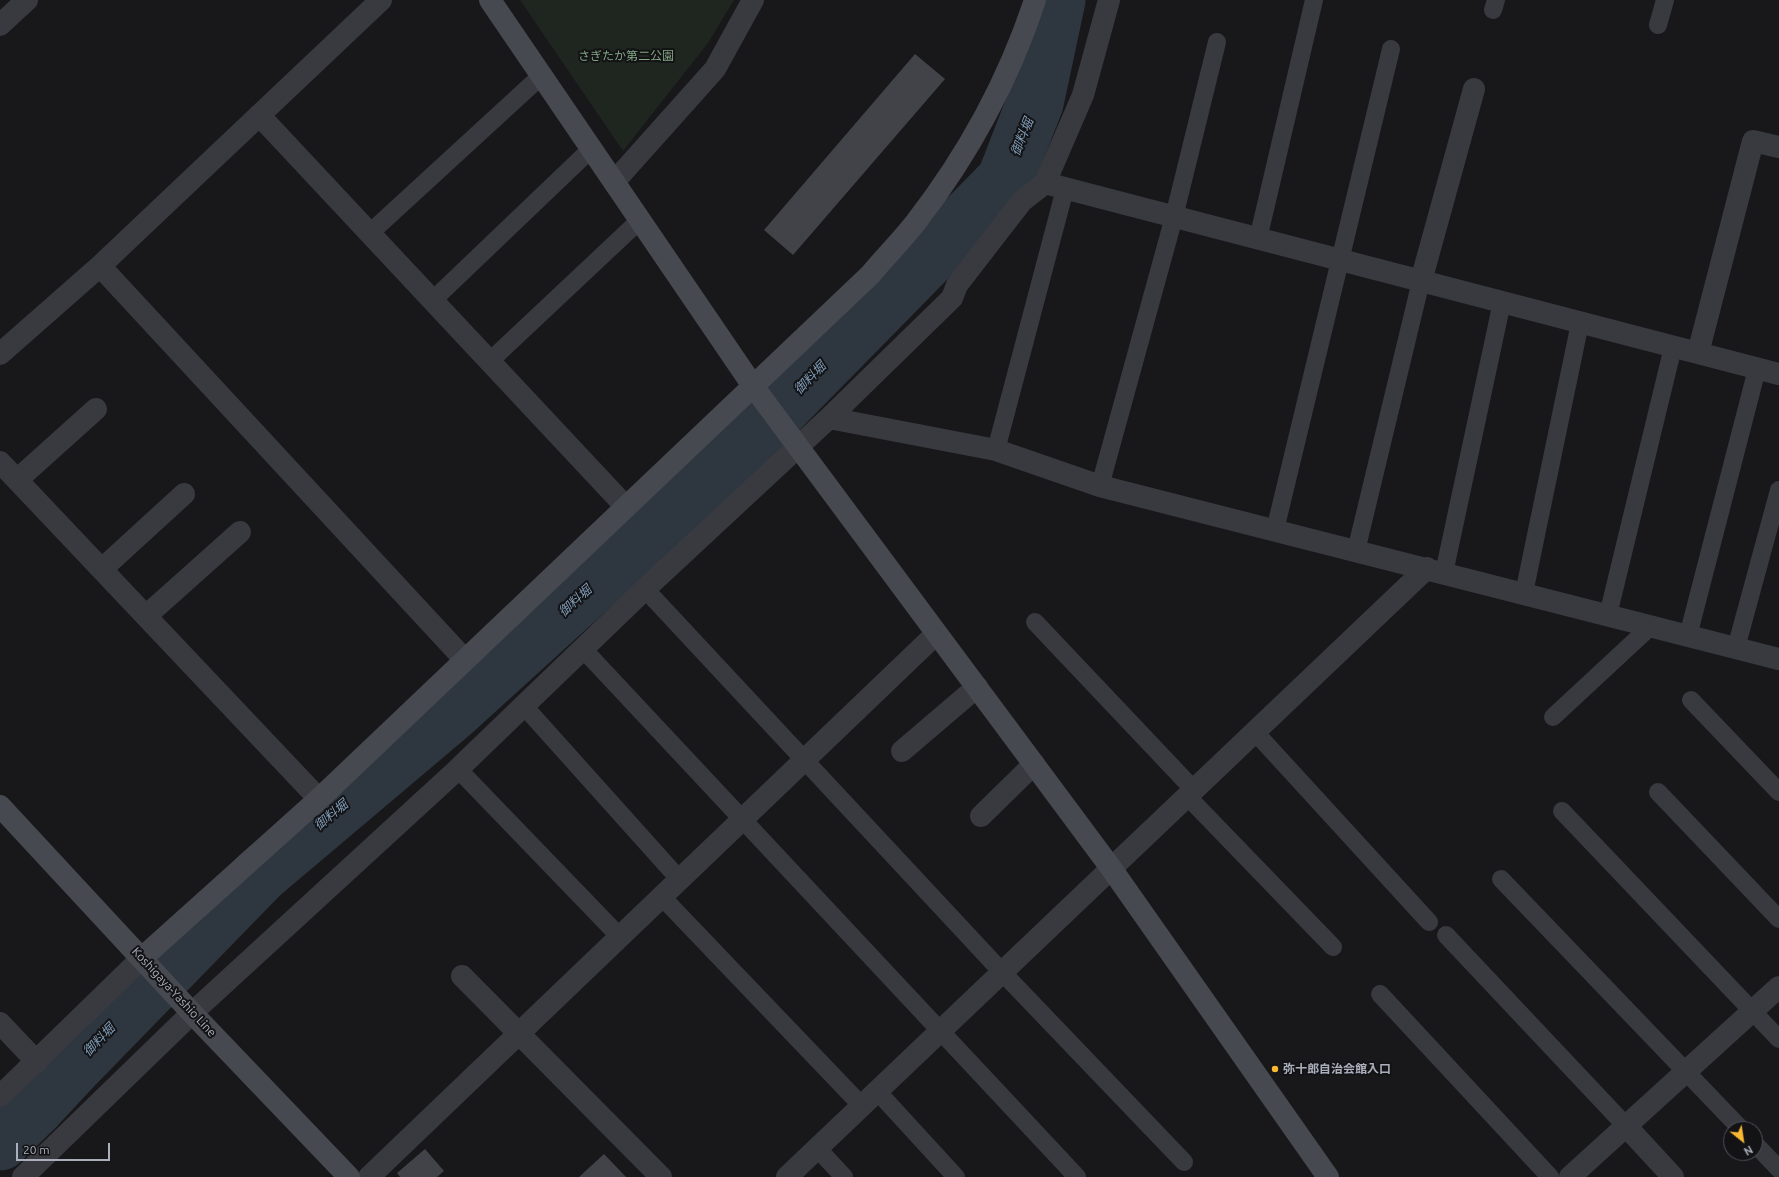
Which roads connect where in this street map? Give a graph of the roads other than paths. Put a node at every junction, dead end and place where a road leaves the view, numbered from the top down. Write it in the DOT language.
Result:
graph roads {
  1 [pos="381,0"];
  2 [pos="490,0"];
  3 [pos="753,0"];
  4 [pos="1035,0"];
  5 [pos="1109,0"];
  6 [pos="1314,0"];
  7 [pos="1665,0"];
  8 [pos="21,2"];
  9 [pos="1658,24"];
  10 [pos="0,25"];
  11 [pos="1217,42"];
  12 [pos="1391,49"];
  13 [pos="541,76"];
  14 [pos="1474,89"];
  15 [pos="259,115"];
  16 [pos="1779,148"];
  17 [pos="591,149"];
  18 [pos="614,182"];
  19 [pos="1055,186"];
  20 [pos="1174,217"];
  21 [pos="640,220"];
  22 [pos="370,233"];
  23 [pos="1258,238"];
  24 [pos="1340,260"];
  25 [pos="100,266"];
  26 [pos="1421,281"];
  27 [pos="432,301"];
  28 [pos="1502,302"];
  29 [pos="1580,323"];
  30 [pos="1673,347"];
  31 [pos="1698,353"];
  32 [pos="0,354"];
  33 [pos="490,361"];
  34 [pos="1757,369"];
  35 [pos="1779,374"];
  36 [pos="758,393"];
  37 [pos="96,409"];
  38 [pos="829,418"];
  39 [pos="793,440"];
  40 [pos="996,450"];
  41 [pos="0,462"];
  42 [pos="17,480"];
  43 [pos="1100,486"];
  44 [pos="1779,490"];
  45 [pos="184,494"];
  46 [pos="626,507"];
  47 [pos="1275,530"];
  48 [pos="240,532"];
  49 [pos="1356,550"];
  50 [pos="102,570"];
  51 [pos="1436,571"];
  52 [pos="646,589"];
  53 [pos="1524,593"];
  54 [pos="1608,615"];
  55 [pos="146,616"];
  56 [pos="1035,622"];
  57 [pos="1651,626"];
  58 [pos="936,634"];
  59 [pos="1688,636"];
  60 [pos="1736,648"];
  61 [pos="583,649"];
  62 [pos="1779,659"];
  63 [pos="465,660"];
  64 [pos="977,687"];
  65 [pos="1691,700"];
  66 [pos="524,706"];
  67 [pos="1553,717"];
  68 [pos="1255,732"];
  69 [pos="902,751"];
  70 [pos="805,760"];
  71 [pos="1034,764"];
  72 [pos="458,769"];
  73 [pos="1658,792"];
  74 [pos="1779,792"];
  75 [pos="1190,793"];
  76 [pos="319,799"];
  77 [pos="0,806"];
  78 [pos="1562,811"];
  79 [pos="981,816"];
  80 [pos="743,820"];
  81 [pos="1111,868"];
  82 [pos="1501,879"];
  83 [pos="680,880"];
  84 [pos="662,897"];
  85 [pos="1779,919"];
  86 [pos="1429,922"];
  87 [pos="1446,935"];
  88 [pos="620,937"];
  89 [pos="1333,948"];
  90 [pos="148,964"];
  91 [pos="1002,972"];
  92 [pos="462,976"];
  93 [pos="1779,987"];
  94 [pos="1380,994"];
  95 [pos="190,1010"];
  96 [pos="1752,1011"];
  97 [pos="0,1023"];
  98 [pos="940,1030"];
  99 [pos="519,1033"];
  100 [pos="1779,1039"];
  101 [pos="37,1062"];
  102 [pos="1686,1071"];
  103 [pos="0,1096"];
  104 [pos="869,1098"];
  105 [pos="1733,1121"];
  106 [pos="1626,1126"];
  107 [pos="817,1148"];
  108 [pos="1763,1152"];
  109 [pos="1184,1162"];
  110 [pos="1779,1169"];
  111 [pos="23,1177"];
  112 [pos="349,1177"];
  113 [pos="369,1177"];
  114 [pos="661,1177"];
  115 [pos="786,1177"];
  116 [pos="844,1177"];
  117 [pos="956,1177"];
  118 [pos="1077,1177"];
  119 [pos="1328,1177"];
  120 [pos="1550,1177"];
  121 [pos="1570,1177"];
  122 [pos="1673,1177"];
  1 -- 15 [label="street"];
  2 -- 13 [label="street"];
  3 -- 18 [label="street"];
  4 -- 36 [label="street"];
  5 -- 19 [label="street"];
  6 -- 23 [label="lane"];
  7 -- 9 [label="lane"];
  8 -- 10 [label="street"];
  11 -- 20 [label="lane"];
  12 -- 24 [label="lane"];
  13 -- 17 [label="street"];
  13 -- 22 [label="lane"];
  14 -- 26 [label="street"];
  15 -- 22 [label="street"];
  15 -- 25 [label="street"];
  16 -- 31 [label="street"];
  17 -- 18 [label="street"];
  17 -- 27 [label="lane"];
  18 -- 21 [label="street"];
  19 -- 20 [label="street"];
  19 -- 38 [label="street"];
  19 -- 40 [label="lane"];
  20 -- 23 [label="street"];
  20 -- 43 [label="lane"];
  21 -- 33 [label="lane"];
  21 -- 36 [label="street"];
  22 -- 27 [label="street"];
  23 -- 24 [label="street"];
  24 -- 26 [label="street"];
  24 -- 47 [label="lane"];
  25 -- 32 [label="street"];
  25 -- 63 [label="street"];
  26 -- 28 [label="street"];
  26 -- 49 [label="lane"];
  27 -- 33 [label="street"];
  28 -- 29 [label="street"];
  28 -- 51 [label="lane"];
  29 -- 30 [label="street"];
  29 -- 53 [label="lane"];
  30 -- 31 [label="street"];
  30 -- 54 [label="lane"];
  31 -- 34 [label="street"];
  33 -- 46 [label="street"];
  34 -- 35 [label="street"];
  34 -- 59 [label="lane"];
  36 -- 39 [label="street"];
  36 -- 46 [label="street"];
  37 -- 42 [label="street"];
  38 -- 39 [label="street"];
  38 -- 40 [label="street"];
  39 -- 52 [label="street"];
  39 -- 58 [label="street"];
  40 -- 43 [label="street"];
  41 -- 42 [label="street"];
  42 -- 50 [label="street"];
  43 -- 47 [label="street"];
  44 -- 60 [label="lane"];
  45 -- 50 [label="street"];
  46 -- 63 [label="street"];
  47 -- 49 [label="street"];
  48 -- 55 [label="street"];
  49 -- 51 [label="street"];
  50 -- 55 [label="street"];
  51 -- 53 [label="street"];
  51 -- 68 [label="street"];
  52 -- 61 [label="street"];
  52 -- 70 [label="lane"];
  53 -- 54 [label="street"];
  54 -- 57 [label="street"];
  55 -- 76 [label="street"];
  56 -- 75 [label="lane"];
  57 -- 59 [label="street"];
  57 -- 67 [label="lane"];
  58 -- 64 [label="street"];
  58 -- 70 [label="street"];
  59 -- 60 [label="street"];
  60 -- 62 [label="street"];
  61 -- 66 [label="street"];
  61 -- 80 [label="lane"];
  63 -- 76 [label="street"];
  64 -- 69 [label="street"];
  64 -- 71 [label="street"];
  65 -- 74 [label="lane"];
  66 -- 72 [label="street"];
  66 -- 83 [label="lane"];
  68 -- 75 [label="street"];
  68 -- 86 [label="lane"];
  70 -- 80 [label="street"];
  70 -- 91 [label="lane"];
  71 -- 79 [label="street"];
  71 -- 81 [label="street"];
  72 -- 88 [label="lane"];
  72 -- 95 [label="street"];
  73 -- 85 [label="lane"];
  75 -- 81 [label="street"];
  75 -- 89 [label="lane"];
  76 -- 90 [label="street"];
  77 -- 90 [label="street, Koshigaya-Yashio Line"];
  78 -- 96 [label="lane"];
  80 -- 83 [label="street"];
  80 -- 98 [label="lane"];
  81 -- 91 [label="street"];
  81 -- 119 [label="street"];
  82 -- 102 [label="lane"];
  83 -- 84 [label="street"];
  84 -- 88 [label="street"];
  84 -- 104 [label="lane"];
  87 -- 106 [label="lane"];
  88 -- 99 [label="street"];
  90 -- 95 [label="street, Koshigaya-Yashio Line"];
  90 -- 101 [label="street"];
  91 -- 98 [label="street"];
  91 -- 109 [label="lane"];
  92 -- 99 [label="street"];
  93 -- 96 [label="street"];
  94 -- 120 [label="lane"];
  95 -- 111 [label="street"];
  95 -- 112 [label="street, Koshigaya-Yashio Line"];
  96 -- 100 [label="lane"];
  96 -- 102 [label="street"];
  97 -- 101 [label="street"];
  98 -- 104 [label="street"];
  98 -- 118 [label="lane"];
  99 -- 113 [label="street"];
  99 -- 114 [label="street"];
  101 -- 103 [label="street"];
  102 -- 105 [label="lane"];
  102 -- 106 [label="street"];
  104 -- 107 [label="street"];
  104 -- 117 [label="lane"];
  106 -- 121 [label="street"];
  106 -- 122 [label="street"];
  107 -- 115 [label="street"];
  107 -- 116 [label="lane"];
  108 -- 110 [label="lane"];
}
